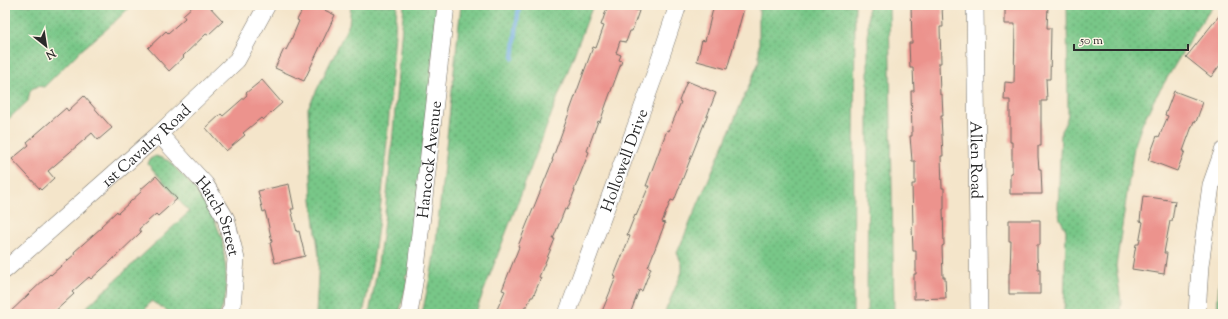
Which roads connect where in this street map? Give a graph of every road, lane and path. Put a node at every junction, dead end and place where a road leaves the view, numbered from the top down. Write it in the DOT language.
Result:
graph roads {
  1 [pos="267,5"];
  2 [pos="446,5"];
  3 [pos="678,5"];
  4 [pos="975,5"];
  5 [pos="159,134"];
  6 [pos="1223,151"];
  7 [pos="5,270"];
  8 [pos="229,314"];
  9 [pos="409,314"];
  10 [pos="567,314"];
  11 [pos="979,314"];
  12 [pos="1197,314"];
  1 -- 5 [label="street, 1st Cavalry Road"];
  2 -- 9 [label="street, Hancock Avenue"];
  3 -- 10 [label="street, Hollowell Drive"];
  4 -- 11 [label="street, Allen Road"];
  5 -- 7 [label="street, 1st Cavalry Road"];
  5 -- 8 [label="street, Hatch Street"];
  6 -- 12 [label="street"];
}
